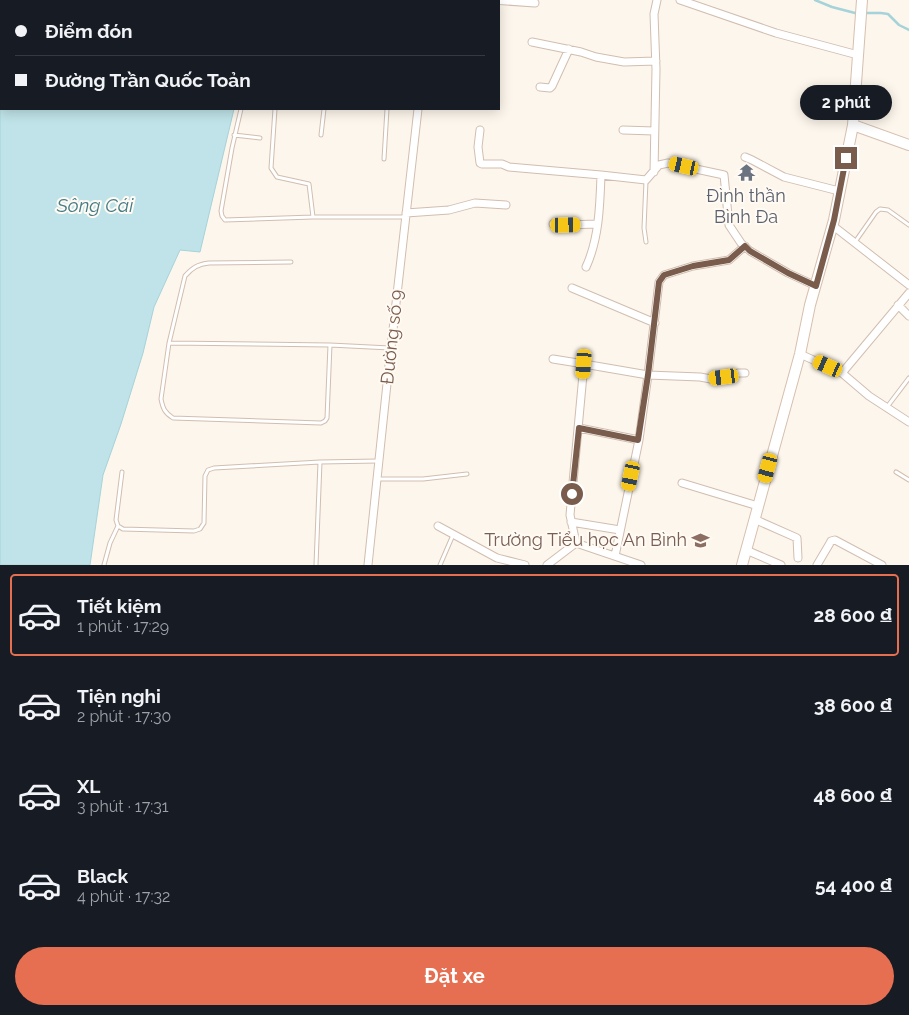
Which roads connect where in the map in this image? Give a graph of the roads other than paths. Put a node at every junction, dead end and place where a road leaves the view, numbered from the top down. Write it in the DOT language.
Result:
graph roads {
  1 [pos="657,0"];
  2 [pos="680,0"];
  3 [pos="862,0"];
  4 [pos="500,1"];
  5 [pos="535,3"];
  6 [pos="532,42"];
  7 [pos="569,49"];
  8 [pos="858,55"];
  9 [pos="656,61"];
  10 [pos="540,87"];
  11 [pos="241,110"];
  12 [pos="275,110"];
  13 [pos="324,110"];
  14 [pos="387,110"];
  15 [pos="418,110"];
  16 [pos="853,125"];
  17 [pos="480,130"];
  18 [pos="623,130"];
  19 [pos="654,131"];
  20 [pos="234,135"];
  21 [pos="322,135"];
  22 [pos="260,138"];
  23 [pos="909,145"];
  24 [pos="745,157"];
  25 [pos="384,159"];
  26 [pos="654,172"];
  27 [pos="601,175"];
  28 [pos="646,180"];
  29 [pos="839,191"];
  30 [pos="506,205"];
  31 [pos="406,215"];
  32 [pos="313,217"];
  33 [pos="553,224"];
  34 [pos="597,224"];
  35 [pos="832,225"];
  36 [pos="909,225"];
  37 [pos="646,242"];
  38 [pos="854,242"];
  39 [pos="745,246"];
  40 [pos="291,262"];
  41 [pos="586,267"];
  42 [pos="909,285"];
  43 [pos="816,286"];
  44 [pos="572,288"];
  45 [pos="909,293"];
  46 [pos="898,306"];
  47 [pos="909,316"];
  48 [pos="655,323"];
  49 [pos="168,343"];
  50 [pos="330,344"];
  51 [pos="390,348"];
  52 [pos="800,354"];
  53 [pos="552,359"];
  54 [pos="584,364"];
  55 [pos="745,373"];
  56 [pos="842,373"];
  57 [pos="648,375"];
  58 [pos="909,378"];
  59 [pos="886,408"];
  60 [pos="909,422"];
  61 [pos="579,428"];
  62 [pos="638,440"];
  63 [pos="379,461"];
  64 [pos="320,462"];
  65 [pos="122,472"];
  66 [pos="896,472"];
  67 [pos="468,474"];
  68 [pos="377,479"];
  69 [pos="909,480"];
  70 [pos="682,483"];
  71 [pos="758,506"];
  72 [pos="754,519"];
  73 [pos="571,522"];
  74 [pos="118,526"];
  75 [pos="438,526"];
  76 [pos="620,530"];
  77 [pos="454,534"];
  78 [pos="576,543"];
  79 [pos="746,550"];
  80 [pos="615,556"];
  81 [pos="798,558"];
  82 [pos="104,565"];
  83 [pos="316,565"];
  84 [pos="368,565"];
  85 [pos="440,565"];
  86 [pos="525,565"];
  87 [pos="547,565"];
  88 [pos="641,565"];
  89 [pos="742,565"];
  90 [pos="781,565"];
  91 [pos="817,565"];
  92 [pos="882,565"];
  1 -- 9 [label="street"];
  2 -- 8 [label="street"];
  3 -- 8 [label="main road"];
  4 -- 5 [label="street"];
  6 -- 7 [label="street"];
  7 -- 9 [label="street"];
  7 -- 10 [label="street"];
  8 -- 16 [label="main road"];
  9 -- 19 [label="street"];
  11 -- 20 [label="lane"];
  12 -- 32 [label="lane"];
  13 -- 21 [label="lane"];
  14 -- 25 [label="lane"];
  15 -- 31 [label="street, Đường số 9"];
  16 -- 23 [label="main road"];
  16 -- 29 [label="main road"];
  17 -- 27 [label="street"];
  18 -- 19 [label="street"];
  19 -- 26 [label="street"];
  20 -- 22 [label="lane"];
  20 -- 32 [label="lane"];
  24 -- 29 [label="street"];
  26 -- 28 [label="street"];
  26 -- 39 [label="street"];
  27 -- 28 [label="street"];
  27 -- 34 [label="street"];
  28 -- 37 [label="lane"];
  29 -- 35 [label="main road"];
  30 -- 31 [label="street"];
  31 -- 32 [label="lane"];
  31 -- 51 [label="street, Đường số 9"];
  33 -- 34 [label="street"];
  34 -- 41 [label="street"];
  35 -- 38 [label="street"];
  35 -- 43 [label="main road"];
  36 -- 38 [label="lane"];
  38 -- 42 [label="street"];
  39 -- 43 [label="street"];
  39 -- 48 [label="street"];
  40 -- 49 [label="lane"];
  43 -- 52 [label="main road"];
  44 -- 48 [label="street"];
  45 -- 46 [label="street"];
  46 -- 47 [label="street"];
  46 -- 56 [label="street"];
  48 -- 57 [label="street"];
  49 -- 50 [label="lane"];
  49 -- 50 [label="lane"];
  50 -- 51 [label="lane"];
  51 -- 63 [label="street, Đường số 9"];
  52 -- 56 [label="street"];
  52 -- 71 [label="main road"];
  53 -- 54 [label="street"];
  54 -- 57 [label="street"];
  54 -- 61 [label="street"];
  55 -- 57 [label="street"];
  56 -- 59 [label="street"];
  57 -- 62 [label="street"];
  58 -- 59 [label="lane"];
  59 -- 60 [label="street"];
  61 -- 62 [label="street"];
  61 -- 73 [label="street"];
  62 -- 76 [label="street"];
  63 -- 64 [label="lane"];
  63 -- 68 [label="street, Đường số 9"];
  64 -- 74 [label="lane"];
  64 -- 83 [label="lane"];
  65 -- 74 [label="lane"];
  66 -- 69 [label="lane"];
  67 -- 68 [label="lane"];
  68 -- 84 [label="street, Đường số 9"];
  70 -- 71 [label="street"];
  71 -- 72 [label="main road"];
  72 -- 79 [label="main road"];
  72 -- 81 [label="street"];
  73 -- 76 [label="street"];
  73 -- 78 [label="street"];
  74 -- 82 [label="lane"];
  75 -- 77 [label="street"];
  76 -- 80 [label="street"];
  77 -- 85 [label="lane"];
  77 -- 86 [label="street"];
  78 -- 80 [label="street"];
  78 -- 87 [label="street"];
  79 -- 89 [label="main road"];
  79 -- 90 [label="street"];
  80 -- 88 [label="street"];
  91 -- 92 [label="street"];
}
